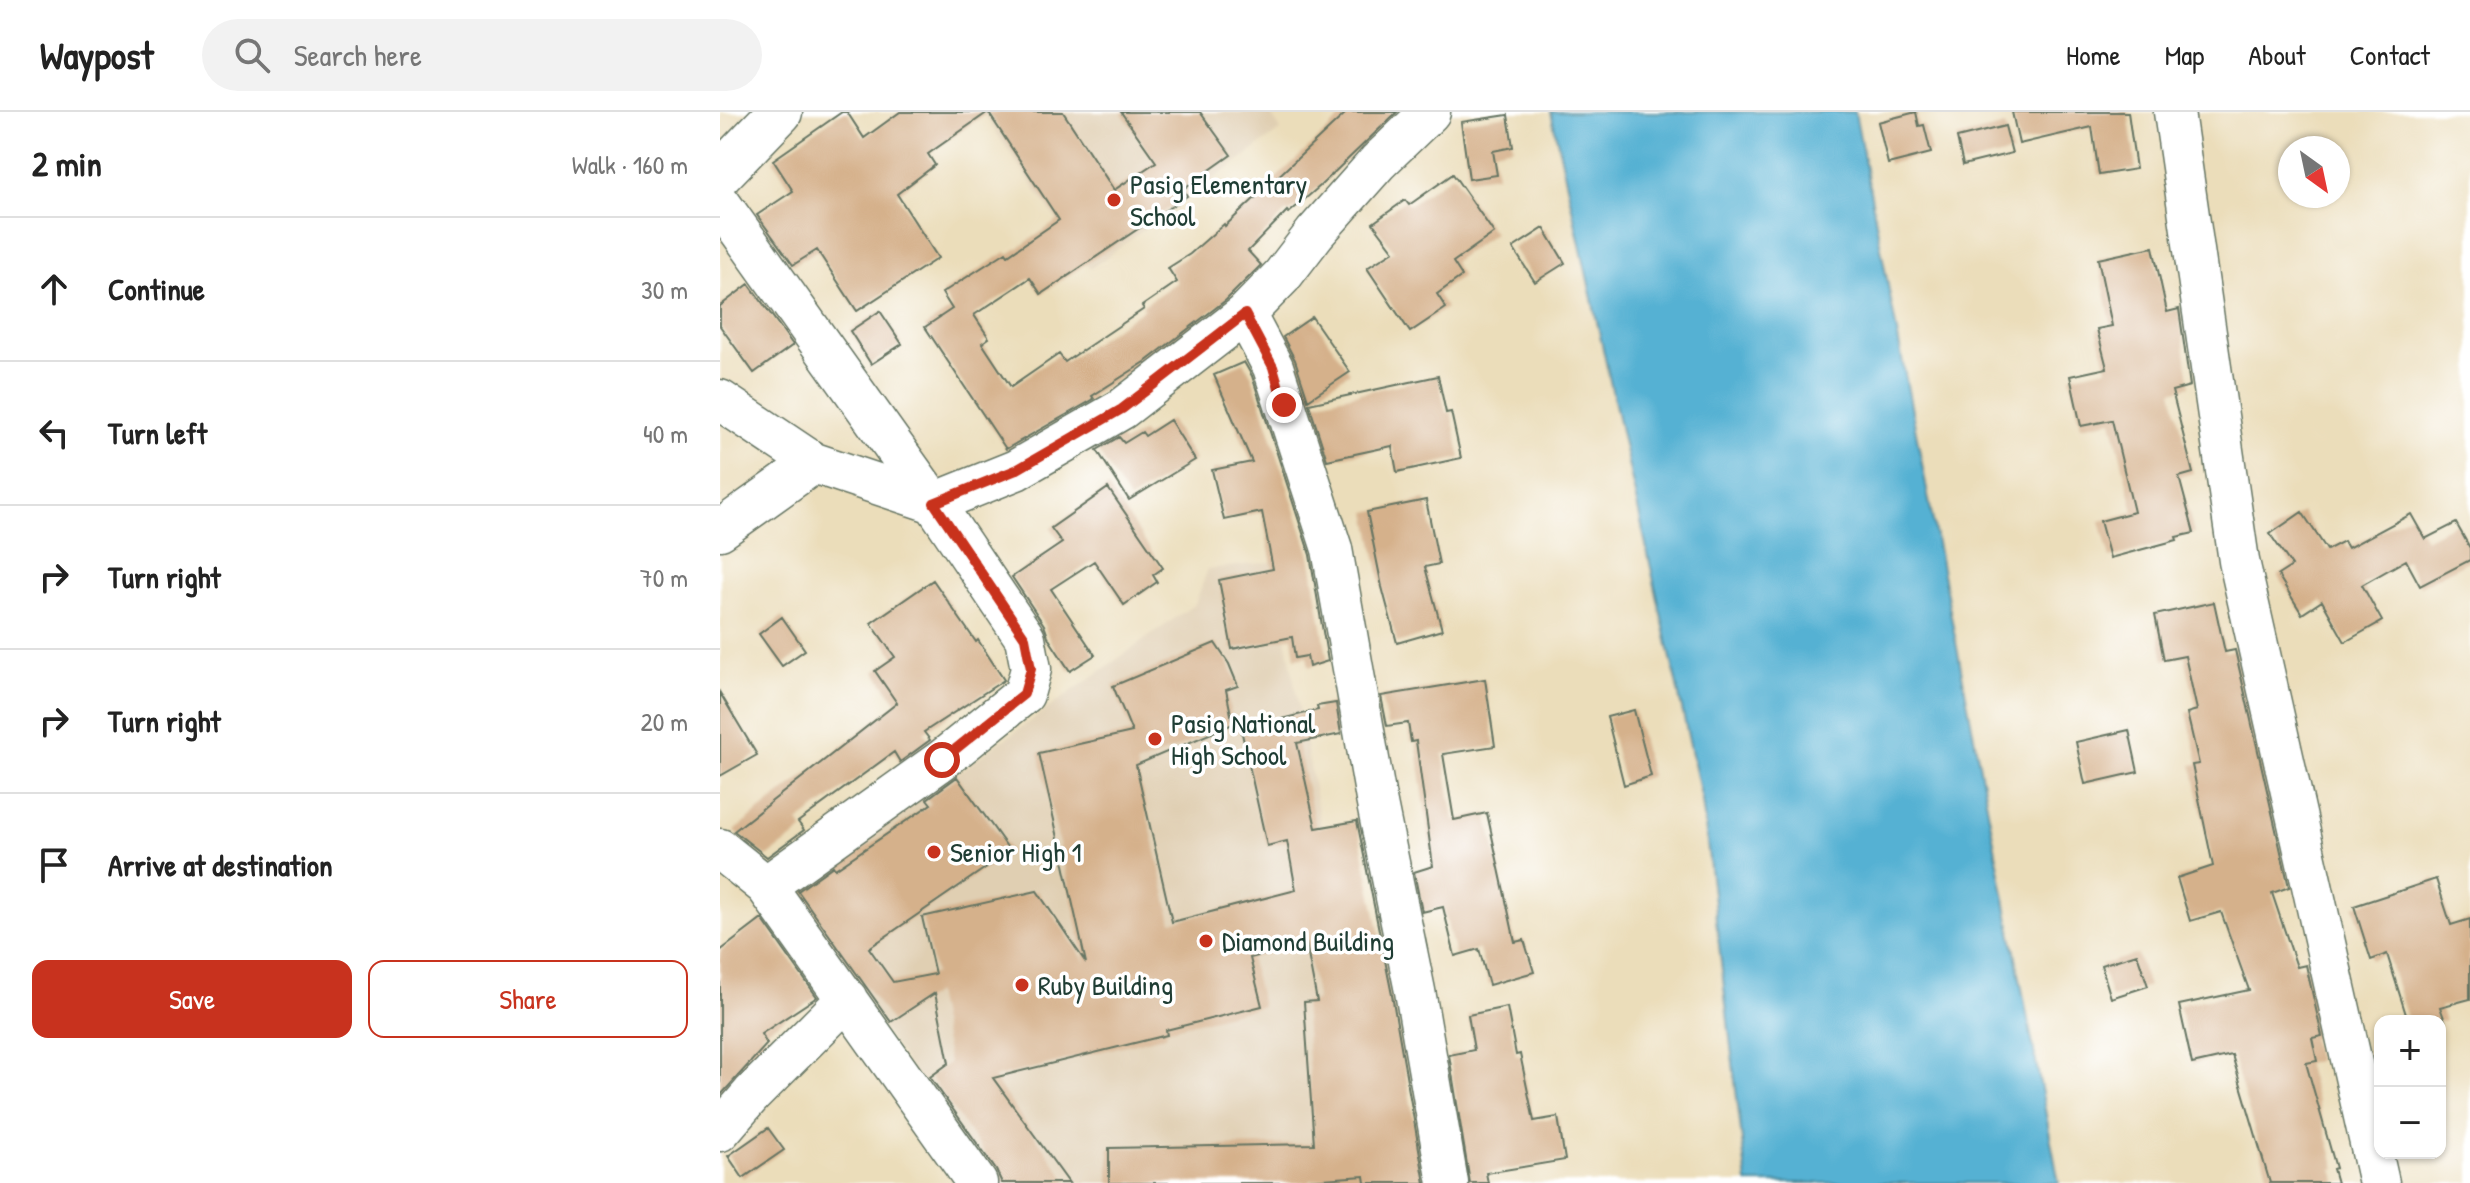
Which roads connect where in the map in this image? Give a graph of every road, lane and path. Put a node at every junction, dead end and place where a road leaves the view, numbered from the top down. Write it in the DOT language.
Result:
graph roads {
  1 [pos="780,112"];
  2 [pos="1430,112"];
  3 [pos="2174,112"];
  4 [pos="720,174"];
  5 [pos="720,203"];
  6 [pos="1245,314"];
  7 [pos="720,400"];
  8 [pos="814,463"];
  9 [pos="934,503"];
  10 [pos="720,530"];
  11 [pos="720,849"];
  12 [pos="766,886"];
  13 [pos="847,999"];
  14 [pos="720,1131"];
  15 [pos="977,1183"];
  16 [pos="1448,1183"];
  17 [pos="2379,1183"];
  1 -- 4 [label="main road"];
  2 -- 6 [label="street"];
  3 -- 17 [label="street"];
  5 -- 9 [label="street"];
  6 -- 9 [label="street"];
  6 -- 16 [label="street"];
  7 -- 8 [label="street"];
  8 -- 9 [label="street"];
  8 -- 10 [label="street"];
  9 -- 12 [label="street"];
  11 -- 12 [label="street"];
  12 -- 13 [label="street"];
  13 -- 14 [label="street"];
  13 -- 15 [label="street"];
}
